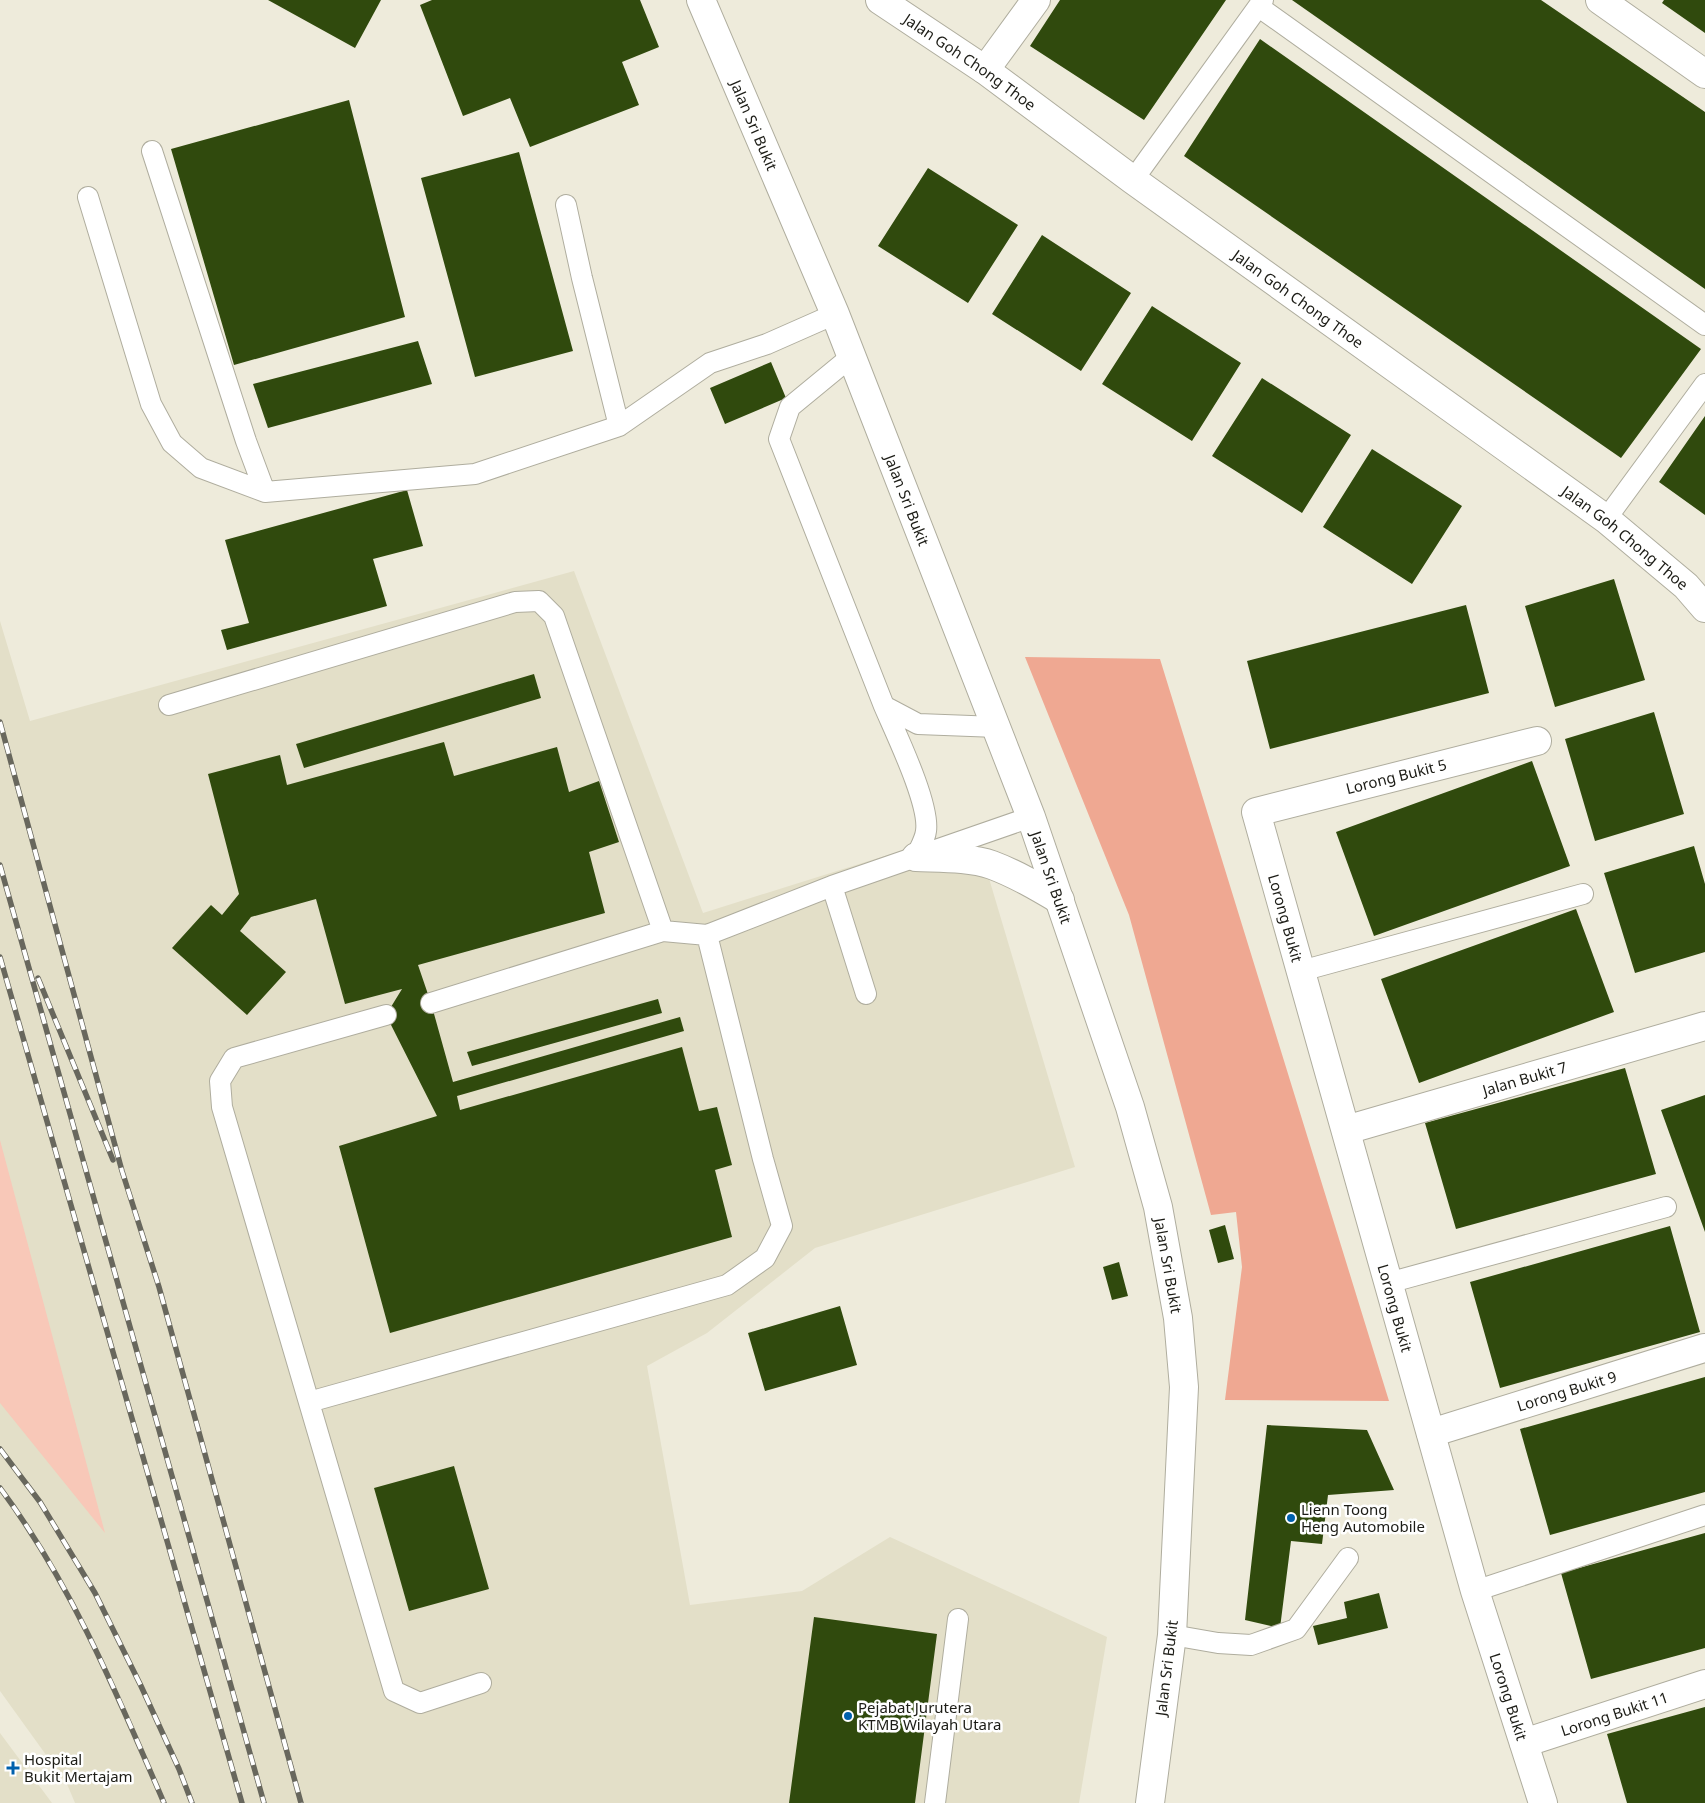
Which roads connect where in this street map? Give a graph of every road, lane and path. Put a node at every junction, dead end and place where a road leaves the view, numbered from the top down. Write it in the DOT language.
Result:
graph roads {
  1 [pos="701,0"];
  2 [pos="880,0"];
  3 [pos="1036,0"];
  4 [pos="1600,0"];
  5 [pos="1261,3"];
  6 [pos="985,70"];
  7 [pos="1705,74"];
  8 [pos="152,151"];
  9 [pos="1134,180"];
  10 [pos="88,197"];
  11 [pos="566,205"];
  12 [pos="836,314"];
  13 [pos="1705,325"];
  14 [pos="852,356"];
  15 [pos="1705,384"];
  16 [pos="619,426"];
  17 [pos="265,492"];
  18 [pos="1606,519"];
  19 [pos="1705,608"];
  20 [pos="169,705"];
  21 [pos="884,706"];
  22 [pos="997,727"];
  23 [pos="1537,741"];
  24 [pos="1256,812"];
  25 [pos="1031,817"];
  26 [pos="916,857"];
  27 [pos="832,886"];
  28 [pos="1583,894"];
  29 [pos="1060,900"];
  30 [pos="663,930"];
  31 [pos="707,935"];
  32 [pos="1301,971"];
  33 [pos="866,994"];
  34 [pos="431,1003"];
  35 [pos="386,1015"];
  36 [pos="1705,1026"];
  37 [pos="1346,1130"];
  38 [pos="1666,1207"];
  39 [pos="1388,1283"];
  40 [pos="1704,1348"];
  41 [pos="309,1402"];
  42 [pos="1431,1433"];
  43 [pos="1705,1515"];
  44 [pos="1348,1558"];
  45 [pos="1475,1591"];
  46 [pos="958,1619"];
  47 [pos="1172,1635"];
  48 [pos="481,1683"];
  49 [pos="1705,1684"];
  50 [pos="1524,1743"];
  51 [pos="935,1803"];
  52 [pos="1150,1803"];
  53 [pos="1543,1803"];
  1 -- 12 [label="street, Jalan Sri Bukit"];
  2 -- 6 [label="street, Jalan Goh Chong Thoe"];
  3 -- 6 [label="street"];
  4 -- 7 [label="street"];
  5 -- 9 [label="lane"];
  5 -- 13 [label="lane"];
  6 -- 9 [label="street, Jalan Goh Chong Thoe"];
  8 -- 17 [label="lane"];
  9 -- 18 [label="street, Jalan Goh Chong Thoe"];
  10 -- 17 [label="lane"];
  11 -- 16 [label="lane"];
  12 -- 14 [label="street, Jalan Sri Bukit"];
  12 -- 16 [label="lane"];
  14 -- 21 [label="lane"];
  14 -- 22 [label="street, Jalan Sri Bukit"];
  15 -- 18 [label="lane"];
  16 -- 17 [label="lane"];
  18 -- 19 [label="street, Jalan Goh Chong Thoe"];
  20 -- 30 [label="lane"];
  21 -- 22 [label="lane"];
  21 -- 26 [label="lane"];
  22 -- 25 [label="street, Jalan Sri Bukit"];
  23 -- 24 [label="street, Lorong Bukit 5"];
  24 -- 32 [label="street, Lorong Bukit"];
  25 -- 26 [label="lane"];
  25 -- 29 [label="street, Jalan Sri Bukit"];
  26 -- 27 [label="lane"];
  26 -- 29 [label="street"];
  27 -- 31 [label="lane"];
  27 -- 33 [label="lane"];
  28 -- 32 [label="lane"];
  29 -- 47 [label="street, Jalan Sri Bukit"];
  30 -- 31 [label="lane"];
  30 -- 34 [label="lane"];
  31 -- 41 [label="lane"];
  32 -- 37 [label="street, Lorong Bukit"];
  35 -- 41 [label="lane"];
  36 -- 37 [label="street, Jalan Bukit 7"];
  37 -- 39 [label="street, Lorong Bukit"];
  38 -- 39 [label="lane"];
  39 -- 42 [label="street, Lorong Bukit"];
  40 -- 42 [label="street, Lorong Bukit 9"];
  41 -- 48 [label="lane"];
  42 -- 45 [label="street, Lorong Bukit"];
  43 -- 45 [label="lane"];
  44 -- 47 [label="lane"];
  45 -- 50 [label="street, Lorong Bukit"];
  46 -- 51 [label="lane"];
  47 -- 52 [label="street, Jalan Sri Bukit"];
  49 -- 50 [label="street, Lorong Bukit 11"];
  50 -- 53 [label="street, Lorong Bukit"];
}
